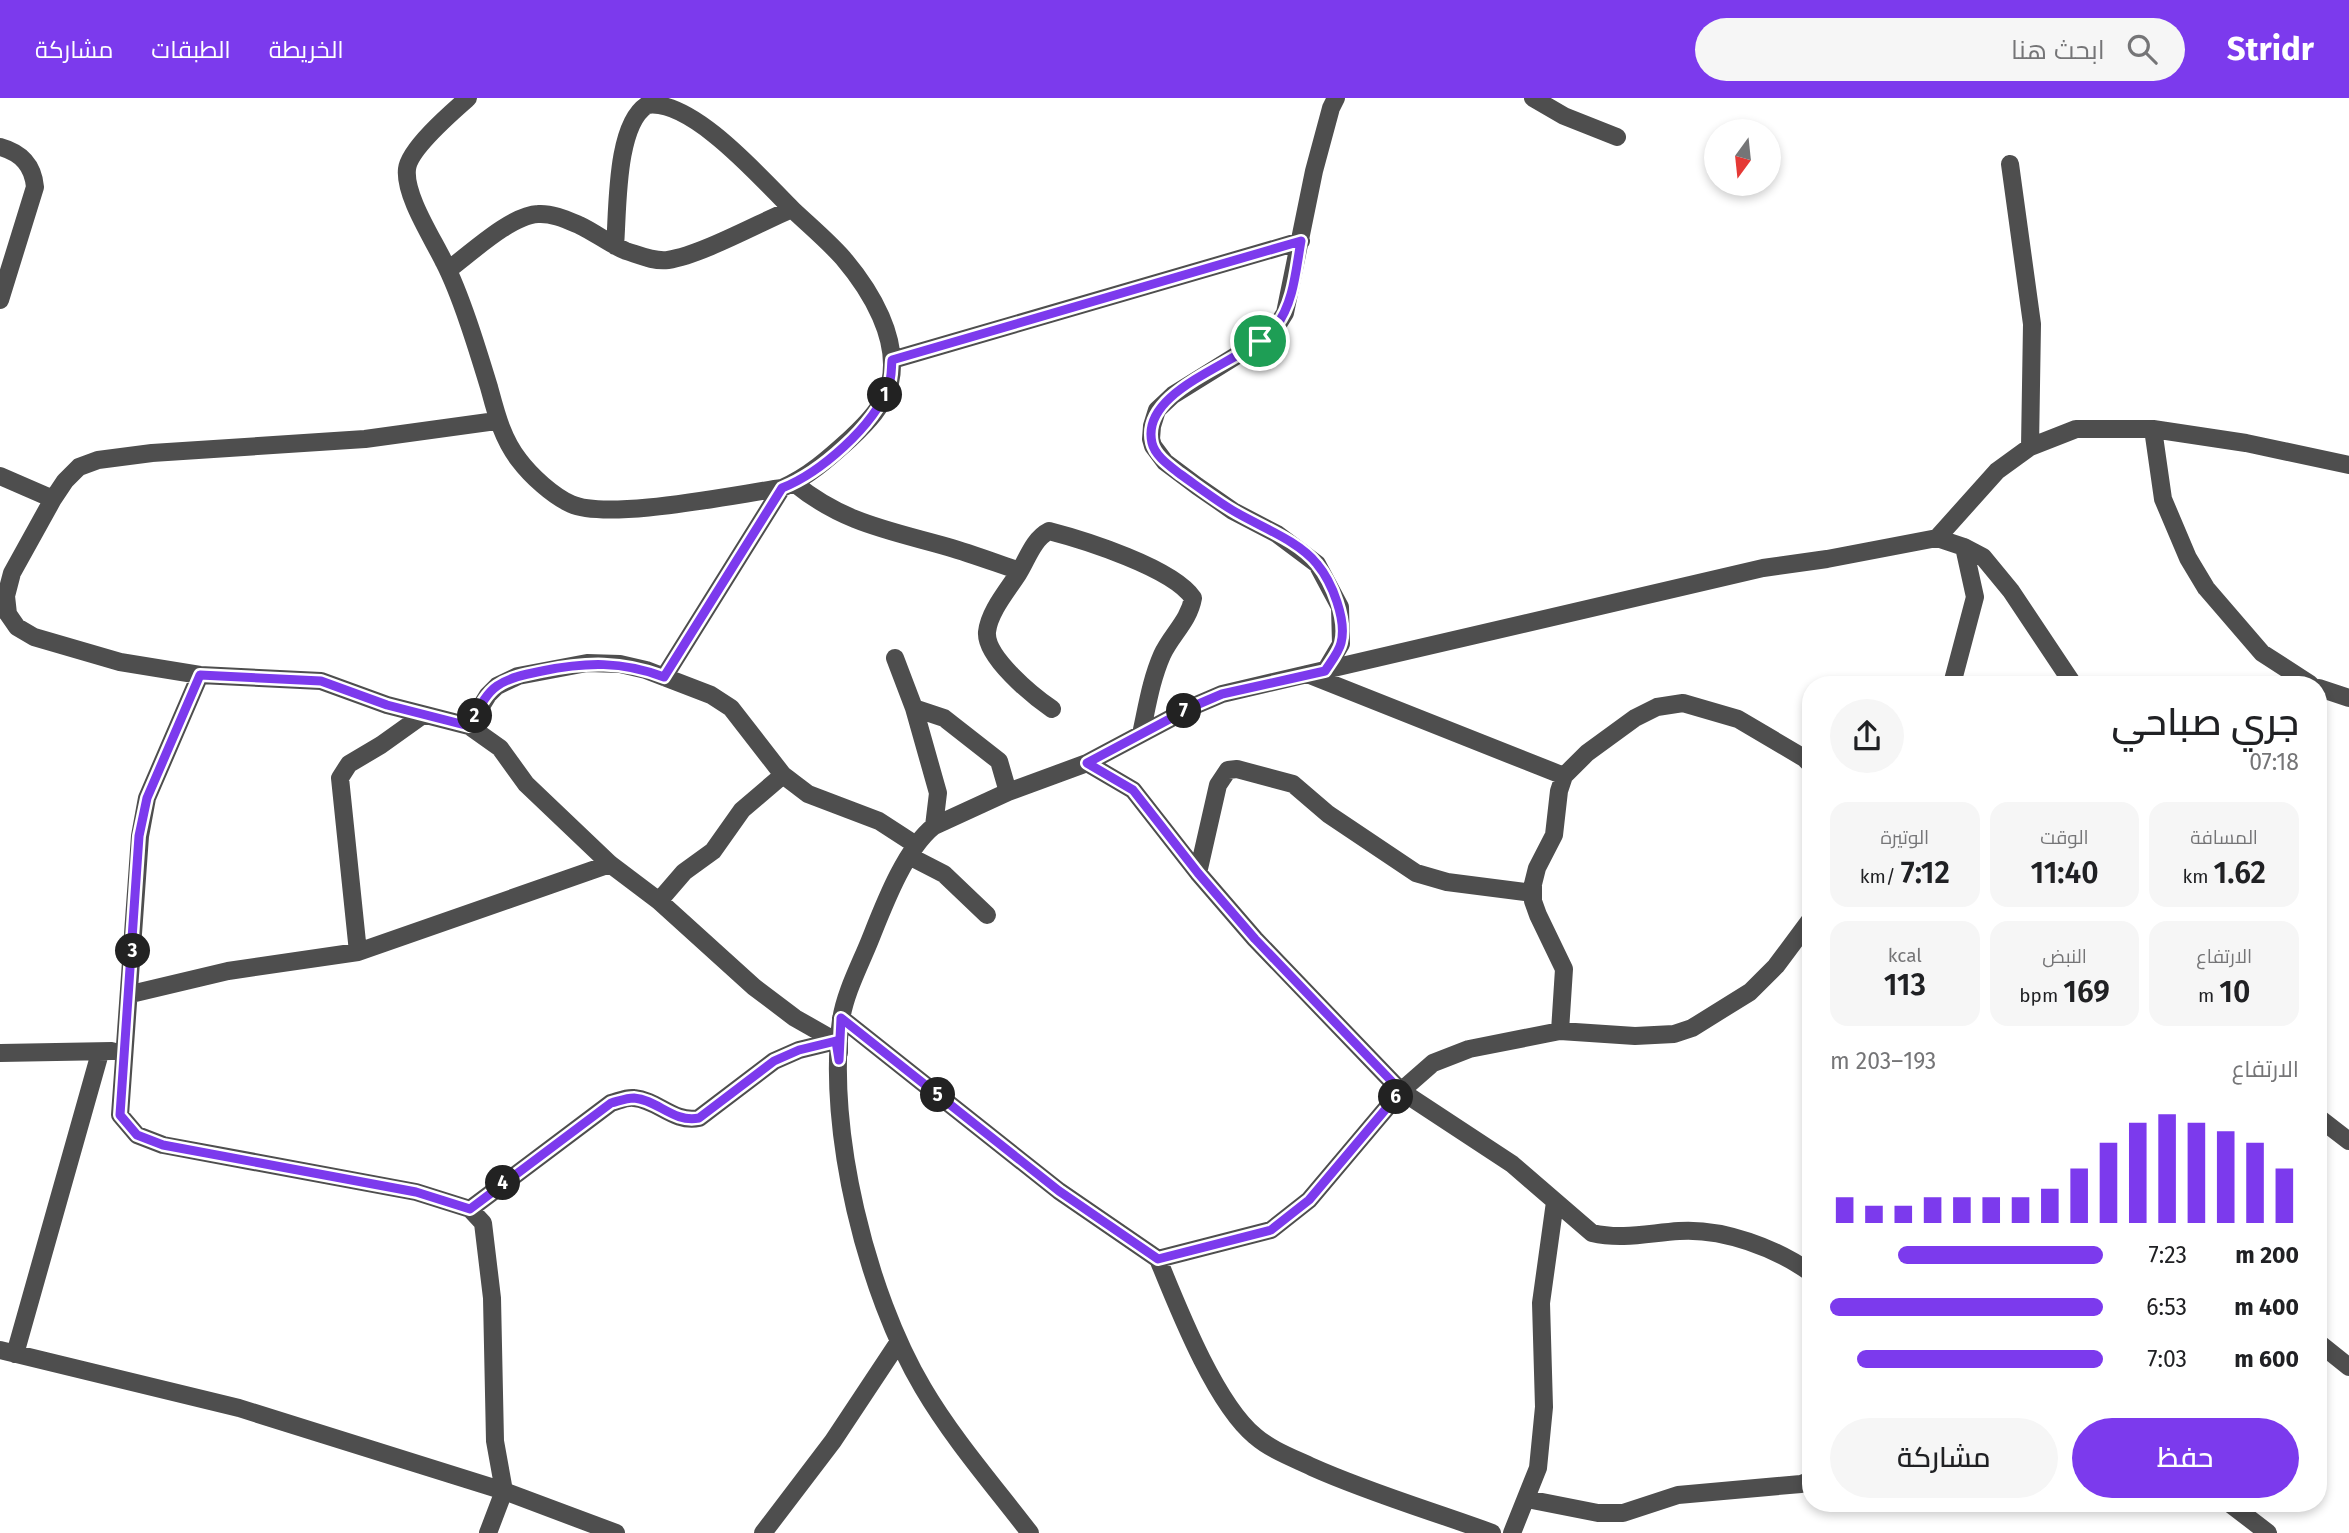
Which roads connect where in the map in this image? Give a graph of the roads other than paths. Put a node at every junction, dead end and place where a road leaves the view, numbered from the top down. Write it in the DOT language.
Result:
graph roads {
  1 [pos="468,98"];
  2 [pos="1336,98"];
  3 [pos="1533,98"];
  4 [pos="1617,136"];
  5 [pos="0,147"];
  6 [pos="2010,164"];
  7 [pos="792,209"];
  8 [pos="1301,241"];
  9 [pos="615,246"];
  10 [pos="448,270"];
  11 [pos="0,300"];
  12 [pos="892,360"];
  13 [pos="496,421"];
  14 [pos="2153,429"];
  15 [pos="2030,447"];
  16 [pos="2349,465"];
  17 [pos="0,476"];
  18 [pos="788,485"];
  19 [pos="53,499"];
  20 [pos="1937,538"];
  21 [pos="1964,547"];
  22 [pos="1020,571"];
  23 [pos="5,581"];
  24 [pos="895,658"];
  25 [pos="1325,671"];
  26 [pos="1306,674"];
  27 [pos="200,675"];
  28 [pos="1954,676"];
  29 [pos="2068,676"];
  30 [pos="2298,676"];
  31 [pos="664,677"];
  32 [pos="2327,691"];
  33 [pos="2349,698"];
  34 [pos="914,708"];
  35 [pos="1052,709"];
  36 [pos="423,715"];
  37 [pos="469,726"];
  38 [pos="1141,734"];
  39 [pos="1802,757"];
  40 [pos="1087,763"];
  41 [pos="783,775"];
  42 [pos="1564,776"];
  43 [pos="1008,792"];
  44 [pos="934,826"];
  45 [pos="912,851"];
  46 [pos="610,864"];
  47 [pos="1198,873"];
  48 [pos="1533,893"];
  49 [pos="659,901"];
  50 [pos="987,915"];
  51 [pos="1802,931"];
  52 [pos="358,952"];
  53 [pos="131,994"];
  54 [pos="841,1018"];
  55 [pos="1560,1031"];
  56 [pos="836,1041"];
  57 [pos="125,1049"];
  58 [pos="100,1053"];
  59 [pos="1,1056"];
  60 [pos="839,1060"];
  61 [pos="1401,1091"];
  62 [pos="2327,1124"];
  63 [pos="2349,1142"];
  64 [pos="1555,1202"];
  65 [pos="470,1209"];
  66 [pos="1158,1259"];
  67 [pos="1802,1267"];
  68 [pos="898,1343"];
  69 [pos="2327,1349"];
  70 [pos="7,1352"];
  71 [pos="2349,1367"];
  72 [pos="1802,1484"];
  73 [pos="504,1491"];
  74 [pos="1527,1499"];
  75 [pos="2241,1512"];
  76 [pos="488,1533"];
  77 [pos="616,1533"];
  78 [pos="763,1533"];
  79 [pos="1030,1533"];
  80 [pos="1492,1533"];
  81 [pos="1512,1533"];
  82 [pos="2268,1533"];
  1 -- 10 [label="street"];
  2 -- 8 [label="street"];
  3 -- 4 [label="street"];
  5 -- 11 [label="street"];
  6 -- 15 [label="street"];
  7 -- 9 [label="street"];
  7 -- 9 [label="street"];
  7 -- 12 [label="street"];
  8 -- 12 [label="street"];
  8 -- 25 [label="street"];
  9 -- 10 [label="street"];
  10 -- 13 [label="street"];
  12 -- 18 [label="street"];
  13 -- 18 [label="street"];
  13 -- 19 [label="street"];
  14 -- 15 [label="street"];
  14 -- 16 [label="street"];
  14 -- 30 [label="street"];
  15 -- 20 [label="street"];
  17 -- 19 [label="street"];
  18 -- 22 [label="street"];
  18 -- 31 [label="street"];
  19 -- 23 [label="street"];
  20 -- 21 [label="street"];
  20 -- 25 [label="street"];
  21 -- 28 [label="street"];
  21 -- 29 [label="street"];
  22 -- 35 [label="street"];
  22 -- 38 [label="street"];
  23 -- 27 [label="street"];
  24 -- 34 [label="street"];
  25 -- 26 [label="street"];
  26 -- 38 [label="street"];
  26 -- 42 [label="street"];
  27 -- 36 [label="street"];
  27 -- 53 [label="street"];
  31 -- 37 [label="street"];
  31 -- 41 [label="street"];
  32 -- 33 [label="street"];
  34 -- 43 [label="street"];
  34 -- 44 [label="street"];
  36 -- 37 [label="street"];
  36 -- 52 [label="street"];
  37 -- 46 [label="street"];
  38 -- 40 [label="street"];
  39 -- 42 [label="street"];
  40 -- 43 [label="street"];
  40 -- 47 [label="street"];
  41 -- 45 [label="street"];
  41 -- 49 [label="street"];
  42 -- 48 [label="street"];
  43 -- 44 [label="street"];
  44 -- 45 [label="street"];
  45 -- 50 [label="street"];
  45 -- 54 [label="street"];
  46 -- 49 [label="street"];
  46 -- 52 [label="street"];
  47 -- 48 [label="street"];
  47 -- 61 [label="street"];
  48 -- 55 [label="street"];
  49 -- 56 [label="street"];
  51 -- 55 [label="street"];
  52 -- 53 [label="street"];
  53 -- 57 [label="street"];
  54 -- 60 [label="street"];
  54 -- 66 [label="street"];
  55 -- 61 [label="street"];
  56 -- 60 [label="street"];
  56 -- 65 [label="street"];
  57 -- 58 [label="street"];
  57 -- 65 [label="street"];
  58 -- 59 [label="street"];
  58 -- 70 [label="street"];
  60 -- 68 [label="street"];
  61 -- 64 [label="street"];
  61 -- 66 [label="street"];
  62 -- 63 [label="street"];
  64 -- 67 [label="street"];
  64 -- 74 [label="street"];
  65 -- 73 [label="street"];
  66 -- 80 [label="street"];
  68 -- 78 [label="street"];
  68 -- 79 [label="street"];
  69 -- 71 [label="street"];
  70 -- 73 [label="street"];
  72 -- 74 [label="street"];
  73 -- 76 [label="street"];
  73 -- 77 [label="street"];
  74 -- 81 [label="street"];
  75 -- 82 [label="street"];
}
